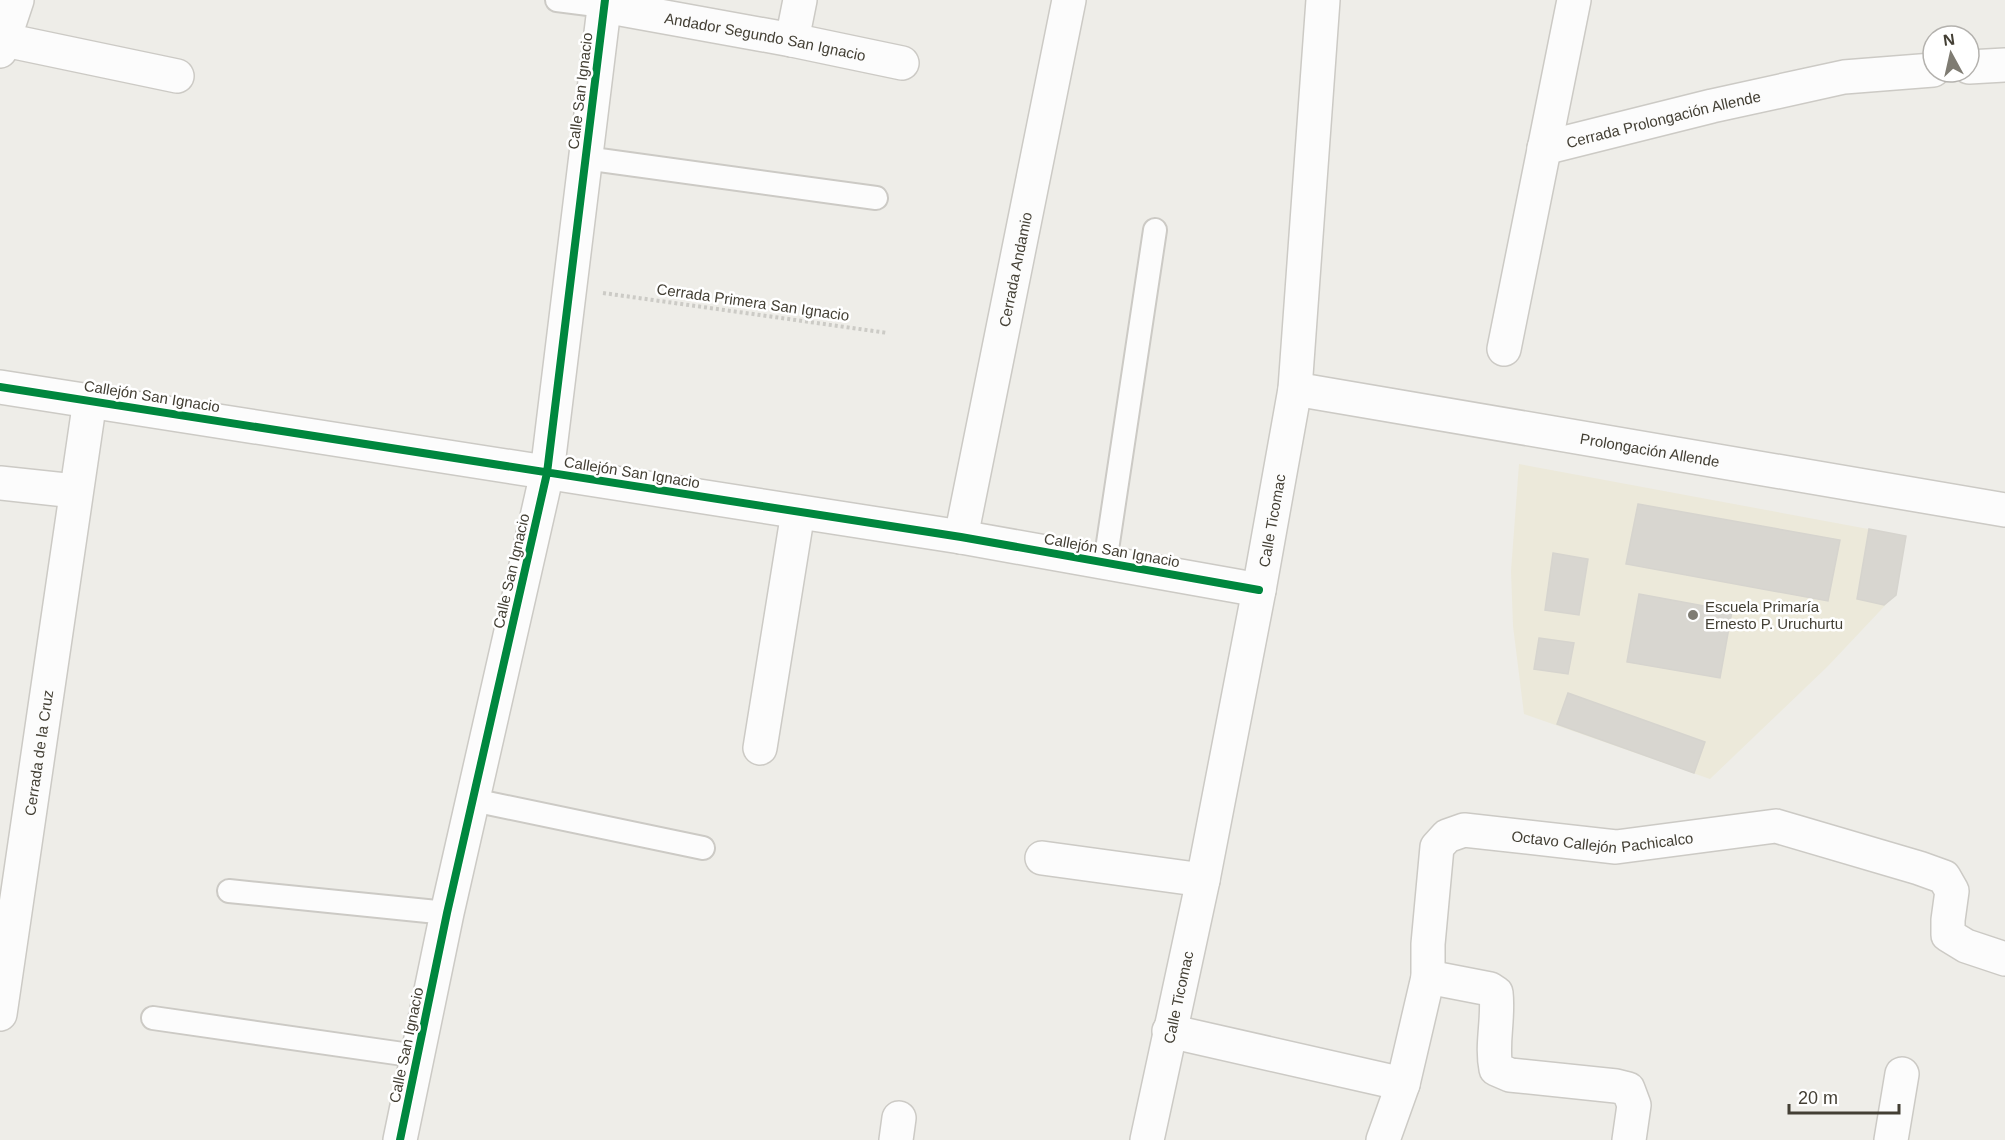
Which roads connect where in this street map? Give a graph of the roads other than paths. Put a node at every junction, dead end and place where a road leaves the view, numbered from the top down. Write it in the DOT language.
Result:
graph roads {
  1 [pos="17,0"];
  2 [pos="557,0"];
  3 [pos="800,0"];
  4 [pos="1069,0"];
  5 [pos="1323,0"];
  6 [pos="1574,0"];
  7 [pos="605,3"];
  8 [pos="792,40"];
  9 [pos="3,46"];
  10 [pos="902,63"];
  11 [pos="2005,64"];
  12 [pos="1981,66"];
  13 [pos="1921,71"];
  14 [pos="177,76"];
  15 [pos="1544,148"];
  16 [pos="585,158"];
  17 [pos="876,198"];
  18 [pos="1155,230"];
  19 [pos="1504,349"];
  20 [pos="0,387"];
  21 [pos="1295,389"];
  22 [pos="90,400"];
  23 [pos="547,473"];
  24 [pos="0,483"];
  25 [pos="75,491"];
  26 [pos="2005,510"];
  27 [pos="798,512"];
  28 [pos="961,537"];
  29 [pos="1105,562"];
  30 [pos="1259,590"];
  31 [pos="760,748"];
  32 [pos="473,800"];
  33 [pos="703,848"];
  34 [pos="1042,858"];
  35 [pos="1203,880"];
  36 [pos="228,891"];
  37 [pos="447,913"];
  38 [pos="2005,959"];
  39 [pos="1428,977"];
  40 [pos="0,1014"];
  41 [pos="153,1018"];
  42 [pos="1169,1031"];
  43 [pos="417,1056"];
  44 [pos="1902,1074"];
  45 [pos="1403,1084"];
  46 [pos="400,1140"];
  47 [pos="1147,1140"];
  48 [pos="1383,1140"];
  49 [pos="1629,1140"];
  50 [pos="1891,1140"];
  1 -- 9 [label="street"];
  2 -- 7 [label="lane, Andador Segundo San Ignacio"];
  3 -- 8 [label="street"];
  4 -- 28 [label="street, Cerrada Andamio"];
  5 -- 21 [label="street, Calle Ticomac"];
  6 -- 15 [label="street, Cerrada Prolongación Allende"];
  7 -- 8 [label="street, Andador Segundo San Ignacio"];
  7 -- 16 [label="street, Calle San Ignacio"];
  8 -- 10 [label="street, Andador Segundo San Ignacio"];
  9 -- 14 [label="street"];
  11 -- 12 [label="street"];
  13 -- 15 [label="street, Cerrada Prolongación Allende"];
  15 -- 19 [label="street"];
  16 -- 17 [label="lane"];
  16 -- 23 [label="street, Calle San Ignacio"];
  18 -- 29 [label="lane"];
  20 -- 22 [label="street, Callejón San Ignacio"];
  21 -- 26 [label="street, Prolongación Allende"];
  21 -- 30 [label="street, Calle Ticomac"];
  22 -- 23 [label="street, Callejón San Ignacio"];
  22 -- 25 [label="street, Cerrada de la Cruz"];
  23 -- 27 [label="street, Callejón San Ignacio"];
  23 -- 32 [label="street, Calle San Ignacio"];
  24 -- 25 [label="street"];
  25 -- 40 [label="street, Cerrada de la Cruz"];
  27 -- 28 [label="street, Callejón San Ignacio"];
  27 -- 31 [label="street"];
  28 -- 29 [label="street, Callejón San Ignacio"];
  29 -- 30 [label="street, Callejón San Ignacio"];
  30 -- 35 [label="street, Calle Ticomac"];
  32 -- 33 [label="lane"];
  32 -- 37 [label="street, Calle San Ignacio"];
  34 -- 35 [label="street"];
  35 -- 42 [label="street, Calle Ticomac"];
  36 -- 37 [label="lane"];
  37 -- 43 [label="street, Calle San Ignacio"];
  38 -- 39 [label="street, Octavo Callejón Pachicalco"];
  39 -- 45 [label="street, Octavo Callejón Pachicalco"];
  39 -- 49 [label="street"];
  41 -- 43 [label="lane"];
  42 -- 45 [label="street"];
  42 -- 47 [label="street, Calle Ticomac"];
  43 -- 46 [label="street, Calle San Ignacio"];
  44 -- 50 [label="street"];
  45 -- 48 [label="street, Octavo Callejón Pachicalco"];
}
